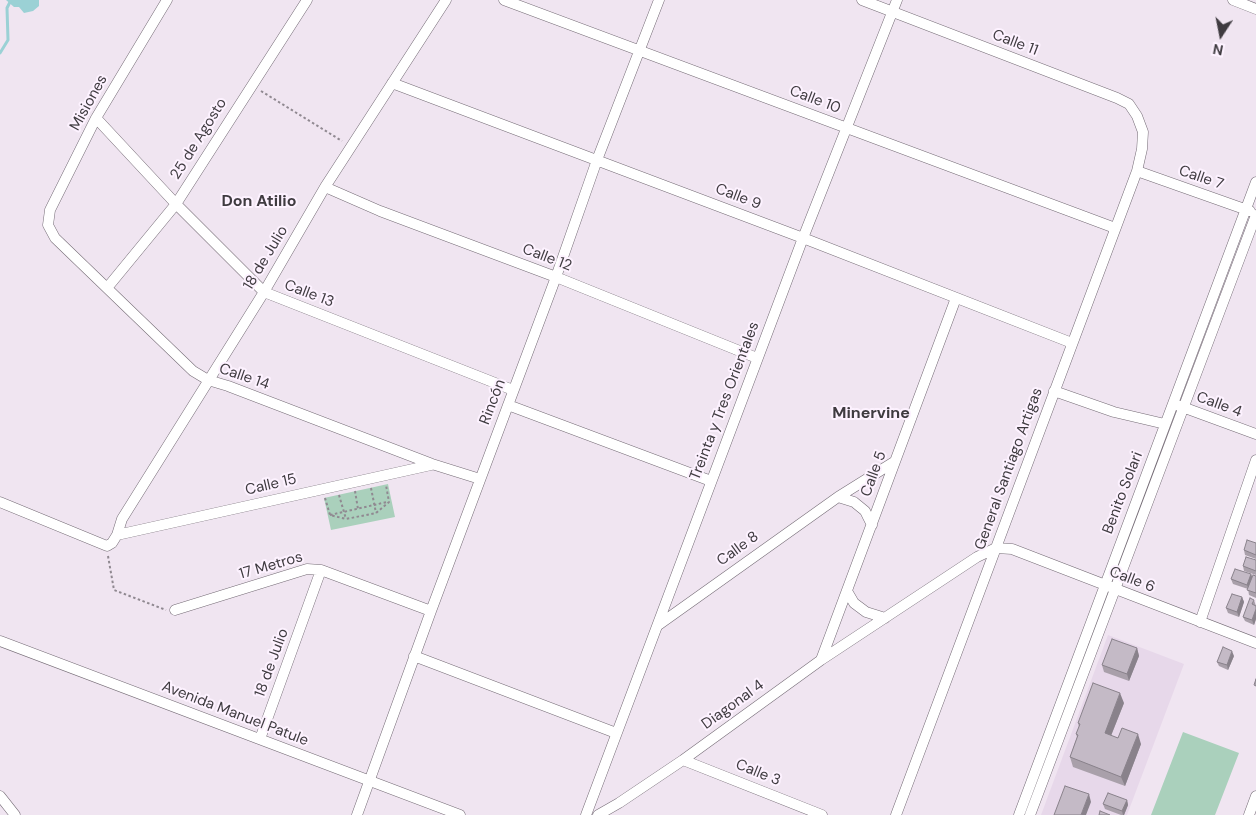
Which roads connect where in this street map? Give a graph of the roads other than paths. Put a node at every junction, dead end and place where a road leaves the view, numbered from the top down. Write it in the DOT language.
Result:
graph roads {
  1 [pos="167,0"];
  2 [pos="307,0"];
  3 [pos="446,0"];
  4 [pos="504,0"];
  5 [pos="659,0"];
  6 [pos="862,0"];
  7 [pos="897,0"];
  8 [pos="1233,0"];
  9 [pos="1256,9"];
  10 [pos="893,12"];
  11 [pos="640,51"];
  12 [pos="392,83"];
  13 [pos="96,118"];
  14 [pos="847,128"];
  15 [pos="1143,132"];
  16 [pos="597,160"];
  17 [pos="1137,171"];
  18 [pos="1256,182"];
  19 [pos="325,186"];
  20 [pos="176,204"];
  21 [pos="1246,209"];
  22 [pos="1256,214"];
  23 [pos="48,225"];
  24 [pos="1115,228"];
  25 [pos="803,238"];
  26 [pos="556,277"];
  27 [pos="107,288"];
  28 [pos="264,292"];
  29 [pos="956,298"];
  30 [pos="1072,343"];
  31 [pos="758,358"];
  32 [pos="208,380"];
  33 [pos="513,390"];
  34 [pos="1054,391"];
  35 [pos="508,405"];
  36 [pos="1178,406"];
  37 [pos="1165,424"];
  38 [pos="1256,434"];
  39 [pos="1256,460"];
  40 [pos="894,462"];
  41 [pos="432,464"];
  42 [pos="480,479"];
  43 [pos="711,480"];
  44 [pos="838,497"];
  45 [pos="0,502"];
  46 [pos="872,525"];
  47 [pos="117,535"];
  48 [pos="996,548"];
  49 [pos="321,570"];
  50 [pos="1110,587"];
  51 [pos="847,591"];
  52 [pos="175,610"];
  53 [pos="431,612"];
  54 [pos="885,618"];
  55 [pos="1200,622"];
  56 [pos="656,626"];
  57 [pos="0,641"];
  58 [pos="1256,643"];
  59 [pos="414,656"];
  60 [pos="821,660"];
  61 [pos="616,733"];
  62 [pos="260,739"];
  63 [pos="683,760"];
  64 [pos="370,781"];
  65 [pos="0,796"];
  66 [pos="1256,796"];
  67 [pos="15,815"];
  68 [pos="356,815"];
  69 [pos="460,815"];
  70 [pos="586,815"];
  71 [pos="598,815"];
  72 [pos="822,815"];
  73 [pos="896,815"];
  74 [pos="1019,815"];
  75 [pos="1030,815"];
  76 [pos="1250,815"];
  1 -- 13 [label="street, Misiones"];
  2 -- 20 [label="street, 25 de Agosto"];
  3 -- 12 [label="street, 18 de Julio"];
  4 -- 11 [label="street, Calle 10"];
  5 -- 11 [label="street, Rincón"];
  6 -- 10 [label="street, Calle 11"];
  7 -- 10 [label="street, Treinta y Tres Orientales"];
  8 -- 9 [label="street"];
  10 -- 14 [label="street, Treinta y Tres Orientales"];
  10 -- 15 [label="street, Calle 11"];
  11 -- 14 [label="street, Calle 10"];
  11 -- 16 [label="street, Rincón"];
  12 -- 16 [label="street, Calle 9"];
  12 -- 19 [label="street, 18 de Julio"];
  13 -- 20 [label="street, Calle 13"];
  13 -- 23 [label="street, Misiones"];
  14 -- 24 [label="street, Calle 10"];
  14 -- 25 [label="street, Treinta y Tres Orientales"];
  15 -- 17 [label="street, General Santiago Artigas"];
  16 -- 25 [label="street, Calle 9"];
  16 -- 26 [label="street, Rincón"];
  17 -- 21 [label="street, Calle 7"];
  17 -- 24 [label="street, General Santiago Artigas"];
  18 -- 21 [label="street, Benito Solari"];
  19 -- 26 [label="street, Calle 12"];
  19 -- 28 [label="street, 18 de Julio"];
  20 -- 27 [label="street, 25 de Agosto"];
  20 -- 28 [label="street, Calle 13"];
  21 -- 22 [label="street, Calle 7"];
  21 -- 36 [label="street, Benito Solari"];
  22 -- 36 [label="street, Benito Solari"];
  23 -- 27 [label="street, Calle 14"];
  24 -- 30 [label="street, General Santiago Artigas"];
  25 -- 29 [label="street, Calle 9"];
  25 -- 31 [label="street, Treinta y Tres Orientales"];
  26 -- 31 [label="street, Calle 12"];
  26 -- 33 [label="street, Rincón"];
  27 -- 32 [label="street, Calle 14"];
  28 -- 32 [label="street, 18 de Julio"];
  28 -- 33 [label="street, Calle 13"];
  29 -- 30 [label="street, Calle 9"];
  29 -- 40 [label="street, Calle 5"];
  30 -- 34 [label="street, General Santiago Artigas"];
  31 -- 43 [label="street, Treinta y Tres Orientales"];
  32 -- 41 [label="street, Calle 14"];
  32 -- 47 [label="street, 18 de Julio"];
  33 -- 35 [label="street, Rincón"];
  34 -- 37 [label="street"];
  34 -- 48 [label="street, General Santiago Artigas"];
  35 -- 42 [label="street, Rincón"];
  35 -- 43 [label="street"];
  36 -- 37 [label="street, Benito Solari"];
  36 -- 38 [label="street, Calle 4"];
  36 -- 50 [label="street, Benito Solari"];
  37 -- 50 [label="street, Benito Solari"];
  39 -- 55 [label="street"];
  40 -- 44 [label="street, Calle 8"];
  40 -- 46 [label="street, Calle 5"];
  41 -- 42 [label="street, Calle 14"];
  41 -- 47 [label="street, Calle 15"];
  42 -- 53 [label="street, Rincón"];
  43 -- 56 [label="street, Treinta y Tres Orientales"];
  44 -- 46 [label="street"];
  44 -- 56 [label="street, Calle 8"];
  45 -- 47 [label="street, 18 de Julio"];
  46 -- 51 [label="street, Calle 5"];
  48 -- 50 [label="street, Calle 6"];
  48 -- 54 [label="street, Diagonal 4"];
  48 -- 73 [label="street, General Santiago Artigas"];
  49 -- 52 [label="street, 17 Metros"];
  49 -- 53 [label="street, 17 Metros"];
  49 -- 62 [label="street, 18 de Julio"];
  50 -- 55 [label="street, Calle 6"];
  50 -- 74 [label="street, Benito Solari"];
  50 -- 75 [label="street, Benito Solari"];
  51 -- 54 [label="street"];
  51 -- 60 [label="street, Calle 5"];
  53 -- 59 [label="street, Rincón"];
  54 -- 60 [label="street, Diagonal 4"];
  55 -- 58 [label="street, Calle 6"];
  56 -- 61 [label="street, Treinta y Tres Orientales"];
  57 -- 62 [label="street, Avenida Manuel Patule"];
  59 -- 61 [label="street"];
  59 -- 64 [label="street, Rincón"];
  60 -- 63 [label="street, Diagonal 4"];
  61 -- 70 [label="street, Treinta y Tres Orientales"];
  62 -- 64 [label="street, Avenida Manuel Patule"];
  63 -- 71 [label="street, Diagonal 4"];
  63 -- 72 [label="street, Calle 3"];
  64 -- 68 [label="street, Rincón"];
  64 -- 69 [label="street, Avenida Manuel Patule"];
  65 -- 67 [label="street"];
  66 -- 76 [label="street"];
}
